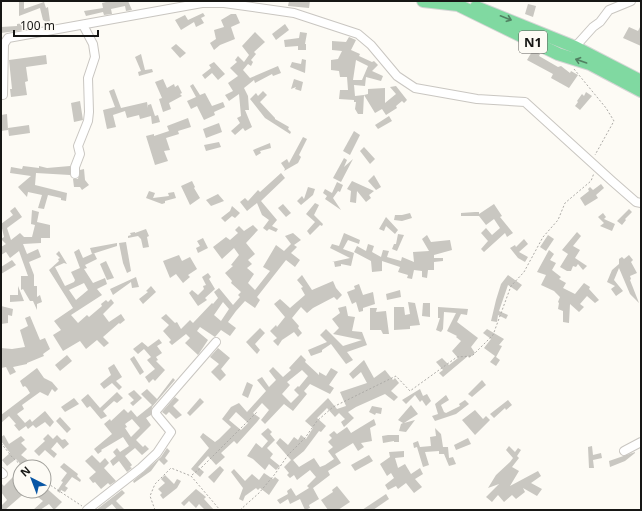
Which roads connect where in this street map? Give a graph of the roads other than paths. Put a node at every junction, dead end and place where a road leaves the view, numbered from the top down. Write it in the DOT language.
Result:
graph roads {
  1 [pos="423,1"];
  2 [pos="456,1"];
  3 [pos="631,1"];
  4 [pos="83,25"];
  5 [pos="575,47"];
  6 [pos="641,81"];
  7 [pos="641,91"];
  8 [pos="3,95"];
  9 [pos="75,174"];
  10 [pos="641,203"];
  11 [pos="216,342"];
  12 [pos="641,442"];
  13 [pos="624,451"];
  14 [pos="87,510"];
  7 -- 1 [label="highway, N1, one-way"];
  2 -- 5 [label="highway, N1, one-way"];
  3 -- 5 [label="street"];
  4 -- 8 [label="street"];
  4 -- 9 [label="street"];
  4 -- 10 [label="street"];
  5 -- 6 [label="highway, N1"];
  11 -- 14 [label="street"];
  12 -- 13 [label="street"];
}
